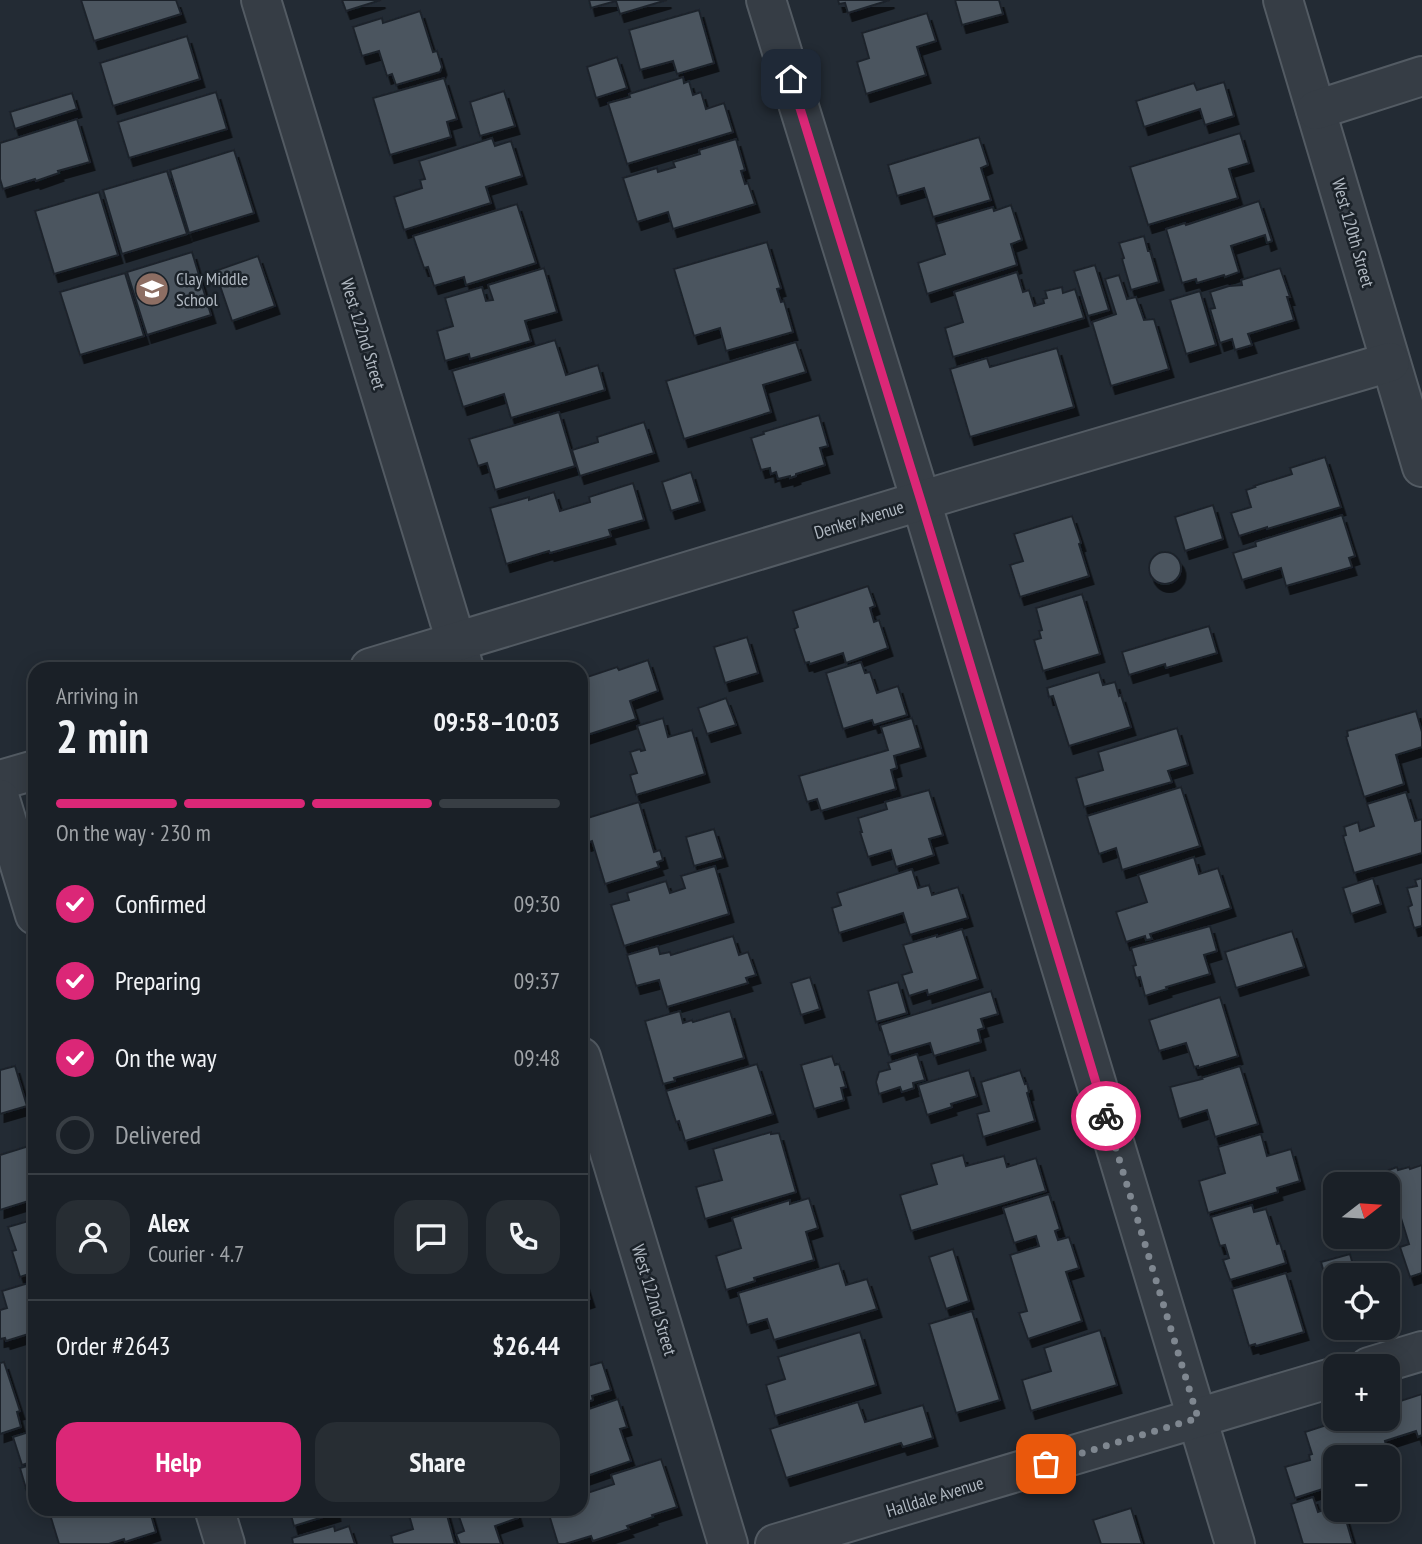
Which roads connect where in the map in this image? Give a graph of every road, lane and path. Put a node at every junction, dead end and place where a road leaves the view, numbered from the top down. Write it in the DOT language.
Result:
graph roads {
  1 [pos="261,0"];
  2 [pos="766,0"];
  3 [pos="1283,0"];
  4 [pos="1422,76"];
  5 [pos="1316,110"];
  6 [pos="1390,362"];
  7 [pos="1422,467"];
  8 [pos="921,501"];
  9 [pos="461,655"];
  10 [pos="412,662"];
  11 [pos="28,772"];
  12 [pos="0,780"];
  13 [pos="0,799"];
  14 [pos="28,892"];
  15 [pos="588,1079"];
  16 [pos="1422,1351"];
  17 [pos="1400,1358"];
  18 [pos="1323,1381"];
  19 [pos="1198,1418"];
  20 [pos="216,1516"];
  21 [pos="225,1544"];
  22 [pos="728,1544"];
  23 [pos="775,1544"];
  24 [pos="1235,1544"];
  1 -- 9 [label="street, West 122nd Street"];
  2 -- 8 [label="street"];
  3 -- 5 [label="street, West 120th Street"];
  4 -- 5 [label="street"];
  5 -- 6 [label="street, West 120th Street"];
  6 -- 7 [label="street, West 120th Street"];
  6 -- 8 [label="street, Denker Avenue"];
  8 -- 9 [label="street, Denker Avenue"];
  8 -- 19 [label="street"];
  9 -- 10 [label="street, Denker Avenue"];
  11 -- 12 [label="street"];
  13 -- 14 [label="street"];
  15 -- 22 [label="street, West 122nd Street"];
  16 -- 17 [label="street"];
  18 -- 19 [label="street, Halldale Avenue"];
  19 -- 23 [label="street, Halldale Avenue"];
  19 -- 24 [label="street"];
  20 -- 21 [label="street"];
}
